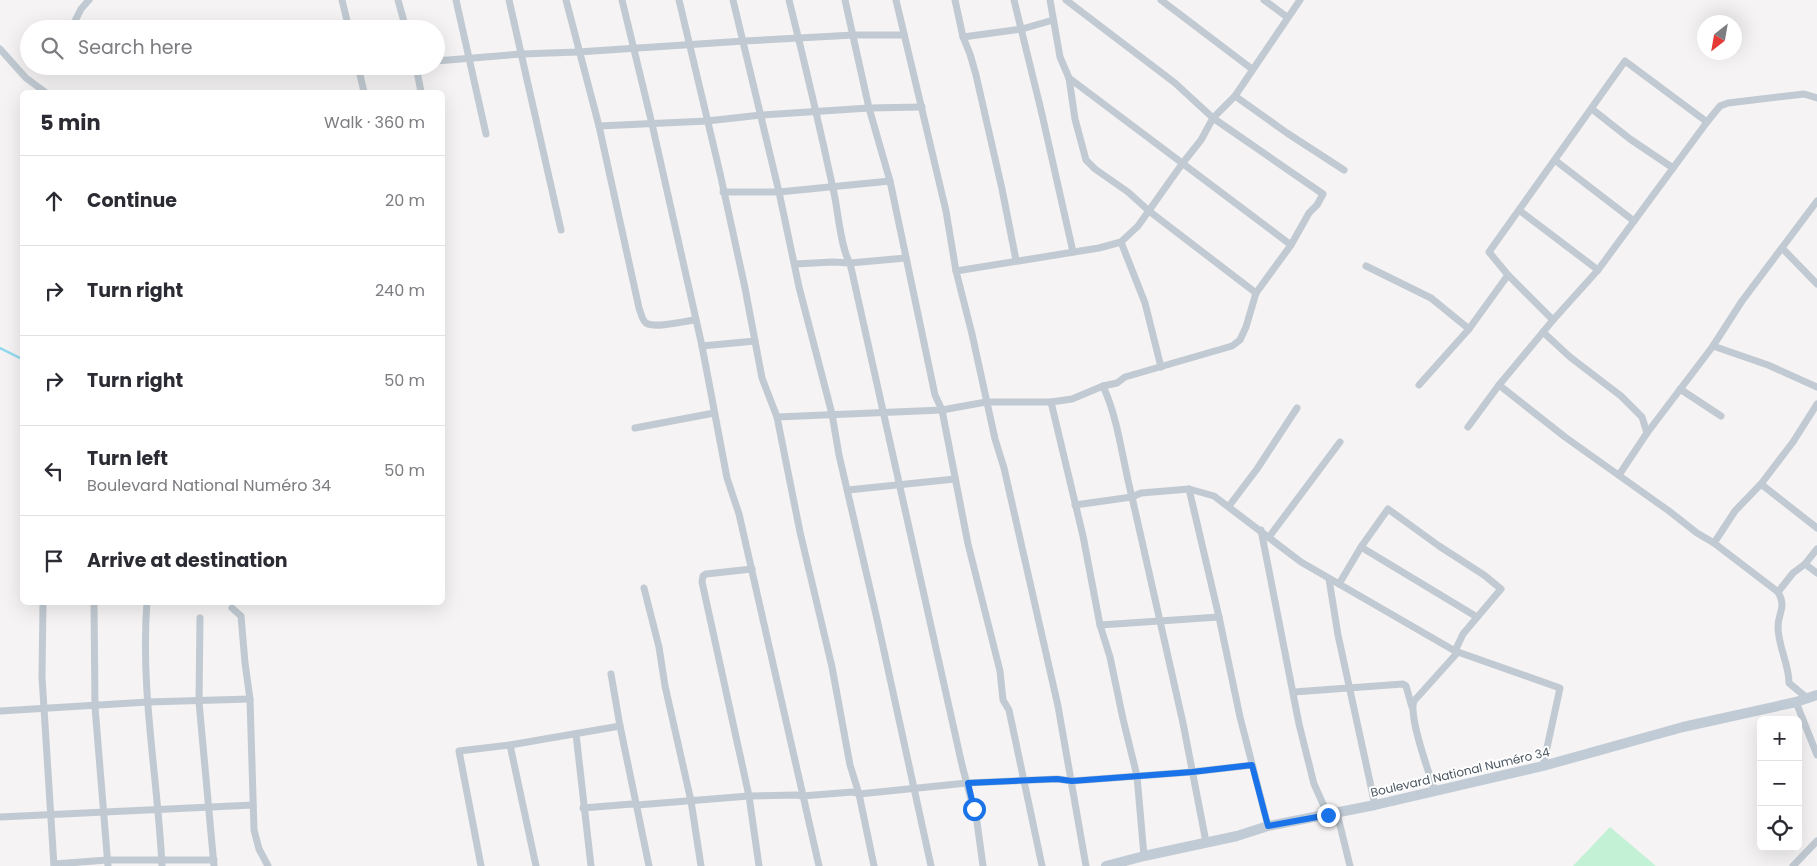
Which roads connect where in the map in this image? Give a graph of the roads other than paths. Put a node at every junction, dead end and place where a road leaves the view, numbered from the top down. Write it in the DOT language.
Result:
graph roads {
  1 [pos="89,0"];
  2 [pos="342,0"];
  3 [pos="398,0"];
  4 [pos="456,0"];
  5 [pos="508,0"];
  6 [pos="566,0"];
  7 [pos="622,0"];
  8 [pos="679,0"];
  9 [pos="733,0"];
  10 [pos="789,0"];
  11 [pos="845,0"];
  12 [pos="896,0"];
  13 [pos="954,0"];
  14 [pos="1014,0"];
  15 [pos="1050,0"];
  16 [pos="1066,0"];
  17 [pos="1161,0"];
  18 [pos="1264,0"];
  19 [pos="1300,0"];
  20 [pos="1287,17"];
  21 [pos="75,20"];
  22 [pos="347,20"];
  23 [pos="404,20"];
  24 [pos="1053,20"];
  25 [pos="1022,29"];
  26 [pos="854,35"];
  27 [pos="904,35"];
  28 [pos="963,37"];
  29 [pos="798,38"];
  30 [pos="744,41"];
  31 [pos="690,44"];
  32 [pos="634,47"];
  33 [pos="0,49"];
  34 [pos="578,52"];
  35 [pos="521,54"];
  36 [pos="468,59"];
  37 [pos="445,61"];
  38 [pos="1252,69"];
  39 [pos="20,71"];
  40 [pos="23,75"];
  41 [pos="360,75"];
  42 [pos="418,75"];
  43 [pos="1068,78"];
  44 [pos="42,90"];
  45 [pos="364,90"];
  46 [pos="421,90"];
  47 [pos="1234,96"];
  48 [pos="1817,98"];
  49 [pos="922,107"];
  50 [pos="869,108"];
  51 [pos="1592,109"];
  52 [pos="816,112"];
  53 [pos="761,115"];
  54 [pos="1213,118"];
  55 [pos="707,121"];
  56 [pos="1707,122"];
  57 [pos="652,124"];
  58 [pos="598,126"];
  59 [pos="486,134"];
  60 [pos="1556,160"];
  61 [pos="1182,164"];
  62 [pos="1673,168"];
  63 [pos="1344,170"];
  64 [pos="890,181"];
  65 [pos="833,186"];
  66 [pos="723,192"];
  67 [pos="779,192"];
  68 [pos="1817,201"];
  69 [pos="1519,210"];
  70 [pos="1150,211"];
  71 [pos="1634,222"];
  72 [pos="561,230"];
  73 [pos="1121,242"];
  74 [pos="1291,245"];
  75 [pos="1782,248"];
  76 [pos="1073,252"];
  77 [pos="906,258"];
  78 [pos="1016,260"];
  79 [pos="850,263"];
  80 [pos="795,264"];
  81 [pos="1366,266"];
  82 [pos="1598,270"];
  83 [pos="956,271"];
  84 [pos="1508,275"];
  85 [pos="1817,284"];
  86 [pos="1256,293"];
  87 [pos="695,320"];
  88 [pos="1553,320"];
  89 [pos="1468,329"];
  90 [pos="1543,332"];
  91 [pos="755,341"];
  92 [pos="702,346"];
  93 [pos="1712,346"];
  94 [pos="1161,367"];
  95 [pos="1419,385"];
  96 [pos="1499,385"];
  97 [pos="1103,386"];
  98 [pos="1817,387"];
  99 [pos="1680,389"];
  100 [pos="986,402"];
  101 [pos="1051,402"];
  102 [pos="1817,404"];
  103 [pos="1298,408"];
  104 [pos="942,410"];
  105 [pos="885,412"];
  106 [pos="714,414"];
  107 [pos="832,414"];
  108 [pos="1721,416"];
  109 [pos="777,418"];
  110 [pos="1468,427"];
  111 [pos="635,428"];
  112 [pos="1647,434"];
  113 [pos="1340,442"];
  114 [pos="1618,475"];
  115 [pos="955,479"];
  116 [pos="900,484"];
  117 [pos="1760,484"];
  118 [pos="1189,489"];
  119 [pos="848,490"];
  120 [pos="1132,496"];
  121 [pos="1075,505"];
  122 [pos="1229,506"];
  123 [pos="1817,528"];
  124 [pos="1261,530"];
  125 [pos="1269,537"];
  126 [pos="1714,543"];
  127 [pos="1362,547"];
  128 [pos="1817,549"];
  129 [pos="1805,564"];
  130 [pos="752,569"];
  131 [pos="1817,573"];
  132 [pos="1329,579"];
  133 [pos="1339,584"];
  134 [pos="644,588"];
  135 [pos="1778,592"];
  136 [pos="43,605"];
  137 [pos="94,605"];
  138 [pos="147,605"];
  139 [pos="232,608"];
  140 [pos="1219,617"];
  141 [pos="1477,617"];
  142 [pos="200,618"];
  143 [pos="1160,622"];
  144 [pos="1100,625"];
  145 [pos="1456,652"];
  146 [pos="611,674"];
  147 [pos="1351,689"];
  148 [pos="1294,692"];
  149 [pos="1812,697"];
  150 [pos="250,699"];
  151 [pos="148,702"];
  152 [pos="199,702"];
  153 [pos="1796,702"];
  154 [pos="95,707"];
  155 [pos="1412,707"];
  156 [pos="44,708"];
  157 [pos="0,711"];
  158 [pos="620,726"];
  159 [pos="576,734"];
  160 [pos="510,745"];
  161 [pos="1817,755"];
  162 [pos="1252,765"];
  163 [pos="1543,766"];
  164 [pos="1192,772"];
  165 [pos="1137,776"];
  166 [pos="1072,781"];
  167 [pos="1023,782"];
  168 [pos="968,783"];
  169 [pos="915,788"];
  170 [pos="1435,791"];
  171 [pos="859,794"];
  172 [pos="749,796"];
  173 [pos="802,796"];
  174 [pos="690,802"];
  175 [pos="253,804"];
  176 [pos="637,805"];
  177 [pos="1376,805"];
  178 [pos="157,808"];
  179 [pos="209,808"];
  180 [pos="584,808"];
  181 [pos="104,811"];
  182 [pos="52,814"];
  183 [pos="1332,814"];
  184 [pos="0,817"];
  185 [pos="1268,826"];
  186 [pos="1817,841"];
  187 [pos="1206,842"];
  188 [pos="1144,856"];
  189 [pos="108,863"];
  190 [pos="162,863"];
  191 [pos="214,863"];
  192 [pos="54,865"];
  193 [pos="268,866"];
  194 [pos="481,866"];
  195 [pos="536,866"];
  196 [pos="591,866"];
  197 [pos="649,866"];
  198 [pos="701,866"];
  199 [pos="759,866"];
  200 [pos="819,866"];
  201 [pos="874,866"];
  202 [pos="931,866"];
  203 [pos="983,866"];
  204 [pos="1042,866"];
  205 [pos="1086,866"];
  206 [pos="1106,866"];
  207 [pos="1350,866"];
  208 [pos="1793,866"];
  1 -- 21 [label="street"];
  2 -- 22 [label="street"];
  3 -- 23 [label="street"];
  4 -- 36 [label="street"];
  5 -- 35 [label="street"];
  6 -- 34 [label="street"];
  7 -- 32 [label="street"];
  8 -- 31 [label="street"];
  9 -- 30 [label="street"];
  10 -- 29 [label="street"];
  11 -- 26 [label="street"];
  12 -- 27 [label="street"];
  13 -- 28 [label="street"];
  14 -- 25 [label="street"];
  15 -- 24 [label="street"];
  16 -- 54 [label="street"];
  17 -- 38 [label="street"];
  18 -- 20 [label="street"];
  19 -- 20 [label="street"];
  20 -- 38 [label="street"];
  24 -- 25 [label="street"];
  24 -- 43 [label="street"];
  25 -- 28 [label="street"];
  25 -- 76 [label="street"];
  26 -- 27 [label="street"];
  26 -- 29 [label="street"];
  26 -- 50 [label="street"];
  27 -- 49 [label="street"];
  28 -- 78 [label="street"];
  29 -- 30 [label="street"];
  29 -- 52 [label="street"];
  30 -- 31 [label="street"];
  30 -- 53 [label="street"];
  31 -- 32 [label="street"];
  31 -- 55 [label="street"];
  32 -- 34 [label="street"];
  32 -- 57 [label="street"];
  33 -- 39 [label="street"];
  34 -- 35 [label="street"];
  34 -- 58 [label="street"];
  35 -- 36 [label="street"];
  35 -- 72 [label="street"];
  36 -- 37 [label="street"];
  36 -- 59 [label="street"];
  38 -- 47 [label="street"];
  40 -- 44 [label="street"];
  41 -- 45 [label="street"];
  42 -- 46 [label="street"];
  43 -- 61 [label="street"];
  43 -- 70 [label="street"];
  47 -- 54 [label="street"];
  47 -- 63 [label="street"];
  48 -- 56 [label="street"];
  49 -- 50 [label="street"];
  49 -- 83 [label="street"];
  50 -- 52 [label="street"];
  50 -- 64 [label="street"];
  51 -- 56 [label="street"];
  51 -- 60 [label="street"];
  51 -- 62 [label="street"];
  52 -- 53 [label="street"];
  52 -- 65 [label="street"];
  53 -- 55 [label="street"];
  53 -- 67 [label="street"];
  54 -- 61 [label="street"];
  54 -- 74 [label="street"];
  55 -- 57 [label="street"];
  55 -- 66 [label="street"];
  56 -- 62 [label="street"];
  57 -- 58 [label="street"];
  57 -- 87 [label="street"];
  58 -- 87 [label="street"];
  60 -- 69 [label="street"];
  60 -- 71 [label="street"];
  61 -- 70 [label="street"];
  61 -- 74 [label="street"];
  62 -- 71 [label="street"];
  64 -- 65 [label="street"];
  64 -- 77 [label="street"];
  65 -- 67 [label="street"];
  65 -- 79 [label="street"];
  66 -- 67 [label="street"];
  66 -- 91 [label="street"];
  67 -- 80 [label="street"];
  68 -- 75 [label="street"];
  69 -- 82 [label="street"];
  69 -- 84 [label="street"];
  70 -- 73 [label="street"];
  70 -- 86 [label="street"];
  71 -- 82 [label="street"];
  73 -- 76 [label="street"];
  73 -- 94 [label="street"];
  74 -- 86 [label="street"];
  75 -- 85 [label="street"];
  75 -- 93 [label="street"];
  76 -- 78 [label="street"];
  77 -- 79 [label="street"];
  77 -- 104 [label="street"];
  78 -- 83 [label="street"];
  79 -- 80 [label="street"];
  79 -- 105 [label="street"];
  80 -- 107 [label="street"];
  81 -- 89 [label="street"];
  82 -- 88 [label="street"];
  83 -- 100 [label="street"];
  84 -- 88 [label="street"];
  84 -- 89 [label="street"];
  86 -- 94 [label="street"];
  87 -- 92 [label="street"];
  88 -- 90 [label="street"];
  89 -- 95 [label="street"];
  90 -- 96 [label="street"];
  90 -- 112 [label="street"];
  91 -- 92 [label="street"];
  91 -- 109 [label="street"];
  92 -- 106 [label="street"];
  93 -- 98 [label="street"];
  93 -- 99 [label="street"];
  94 -- 97 [label="street"];
  96 -- 110 [label="street"];
  96 -- 114 [label="street"];
  97 -- 101 [label="street"];
  97 -- 120 [label="street"];
  99 -- 108 [label="street"];
  99 -- 112 [label="street"];
  100 -- 101 [label="street"];
  100 -- 104 [label="street"];
  100 -- 166 [label="street"];
  101 -- 121 [label="street"];
  102 -- 117 [label="street"];
  103 -- 122 [label="street"];
  104 -- 105 [label="street"];
  104 -- 115 [label="street"];
  105 -- 107 [label="street"];
  105 -- 116 [label="street"];
  106 -- 111 [label="street"];
  106 -- 130 [label="street"];
  107 -- 109 [label="street"];
  107 -- 119 [label="street"];
  109 -- 171 [label="street"];
  112 -- 114 [label="street"];
  113 -- 125 [label="street"];
  114 -- 126 [label="street"];
  115 -- 116 [label="street"];
  115 -- 167 [label="street"];
  116 -- 119 [label="street"];
  116 -- 168 [label="street"];
  117 -- 123 [label="street"];
  117 -- 126 [label="street"];
  118 -- 120 [label="street"];
  118 -- 122 [label="street"];
  118 -- 140 [label="street"];
  119 -- 169 [label="street"];
  120 -- 121 [label="street"];
  120 -- 143 [label="street"];
  121 -- 144 [label="street"];
  122 -- 124 [label="street"];
  124 -- 125 [label="street"];
  124 -- 148 [label="street"];
  125 -- 132 [label="street"];
  126 -- 135 [label="street"];
  127 -- 133 [label="street"];
  127 -- 141 [label="street"];
  127 -- 141 [label="street"];
  128 -- 129 [label="street"];
  129 -- 131 [label="street"];
  129 -- 135 [label="street"];
  130 -- 172 [label="street"];
  130 -- 173 [label="street"];
  132 -- 133 [label="street"];
  132 -- 147 [label="street"];
  133 -- 145 [label="street"];
  134 -- 174 [label="street"];
  135 -- 149 [label="street"];
  136 -- 156 [label="street"];
  137 -- 154 [label="street"];
  138 -- 151 [label="street"];
  139 -- 150 [label="street"];
  140 -- 143 [label="street"];
  140 -- 162 [label="street"];
  141 -- 145 [label="street"];
  142 -- 152 [label="street"];
  143 -- 144 [label="street"];
  143 -- 164 [label="street"];
  144 -- 165 [label="street"];
  145 -- 155 [label="street"];
  145 -- 163 [label="street"];
  146 -- 158 [label="street"];
  147 -- 148 [label="street"];
  147 -- 155 [label="street"];
  147 -- 177 [label="street"];
  148 -- 183 [label="street"];
  149 -- 153 [label="main road, Boulevard National Numéro 34"];
  150 -- 152 [label="street"];
  150 -- 175 [label="street"];
  151 -- 152 [label="street"];
  151 -- 154 [label="street"];
  151 -- 178 [label="street"];
  152 -- 179 [label="street"];
  153 -- 161 [label="street"];
  153 -- 163 [label="main road, Boulevard National Numéro 34"];
  154 -- 156 [label="street"];
  154 -- 181 [label="street"];
  155 -- 170 [label="street"];
  156 -- 157 [label="street"];
  156 -- 182 [label="street"];
  158 -- 159 [label="street"];
  158 -- 176 [label="street"];
  159 -- 160 [label="street"];
  159 -- 180 [label="street"];
  160 -- 194 [label="street"];
  160 -- 195 [label="street"];
  162 -- 164 [label="street"];
  162 -- 185 [label="street"];
  163 -- 170 [label="main road, Boulevard National Numéro 34"];
  164 -- 165 [label="street"];
  164 -- 187 [label="street"];
  165 -- 166 [label="street"];
  165 -- 188 [label="street"];
  166 -- 167 [label="street"];
  166 -- 205 [label="street"];
  167 -- 168 [label="street"];
  167 -- 204 [label="street"];
  168 -- 169 [label="street"];
  168 -- 203 [label="street"];
  169 -- 171 [label="street"];
  169 -- 202 [label="street"];
  170 -- 177 [label="main road, Boulevard National Numéro 34"];
  171 -- 173 [label="street"];
  171 -- 201 [label="street"];
  172 -- 173 [label="street"];
  172 -- 174 [label="street"];
  172 -- 199 [label="street"];
  173 -- 200 [label="street"];
  174 -- 176 [label="street"];
  174 -- 198 [label="street"];
  175 -- 179 [label="street"];
  175 -- 193 [label="street"];
  176 -- 180 [label="street"];
  176 -- 197 [label="street"];
  177 -- 183 [label="main road, Boulevard National Numéro 34"];
  178 -- 179 [label="street"];
  178 -- 181 [label="street"];
  178 -- 190 [label="street"];
  179 -- 191 [label="street"];
  180 -- 196 [label="street"];
  181 -- 182 [label="street"];
  181 -- 189 [label="street"];
  182 -- 184 [label="street"];
  182 -- 192 [label="street"];
  183 -- 185 [label="main road, Boulevard National Numéro 34"];
  183 -- 207 [label="street"];
  185 -- 187 [label="main road, Boulevard National Numéro 34"];
  186 -- 208 [label="street"];
  187 -- 188 [label="main road, Boulevard National Numéro 34"];
  188 -- 206 [label="main road, Boulevard National Numéro 34"];
  189 -- 190 [label="street"];
  189 -- 192 [label="street"];
  190 -- 191 [label="street"];
}
